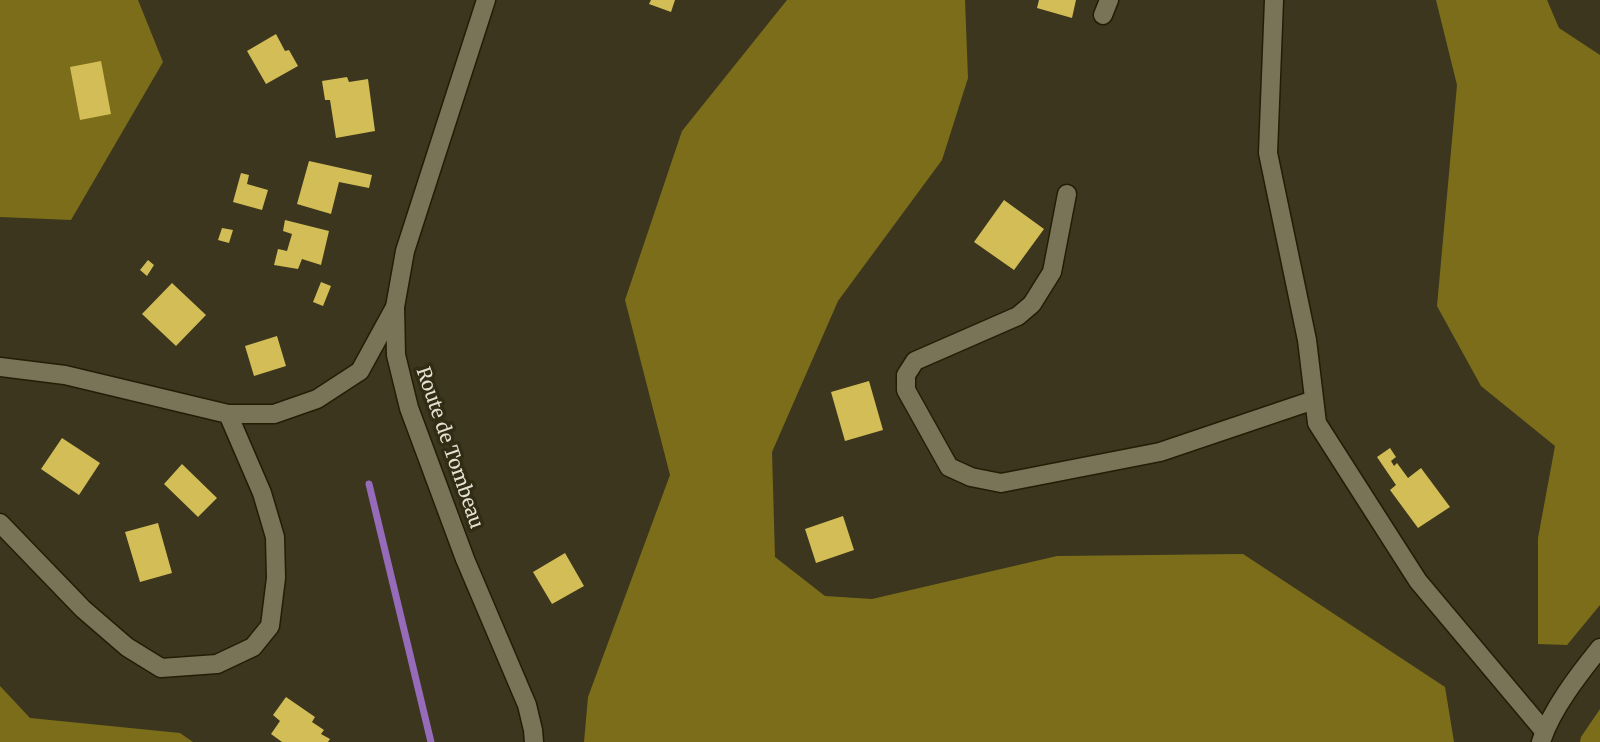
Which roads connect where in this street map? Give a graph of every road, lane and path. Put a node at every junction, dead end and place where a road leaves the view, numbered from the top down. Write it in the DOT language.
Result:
graph roads {
  1 [pos="486,0"];
  2 [pos="1274,0"];
  3 [pos="1068,194"];
  4 [pos="395,307"];
  5 [pos="0,367"];
  6 [pos="1314,400"];
  7 [pos="228,414"];
  8 [pos="0,523"];
  9 [pos="1600,648"];
  10 [pos="1542,736"];
  11 [pos="534,742"];
  1 -- 4 [label="street, Route de Tombeau"];
  2 -- 6 [label="street"];
  3 -- 6 [label="street"];
  4 -- 7 [label="street"];
  4 -- 11 [label="street, Route de Tombeau"];
  5 -- 7 [label="street"];
  6 -- 10 [label="street"];
  7 -- 8 [label="street"];
  9 -- 10 [label="street"];
}
